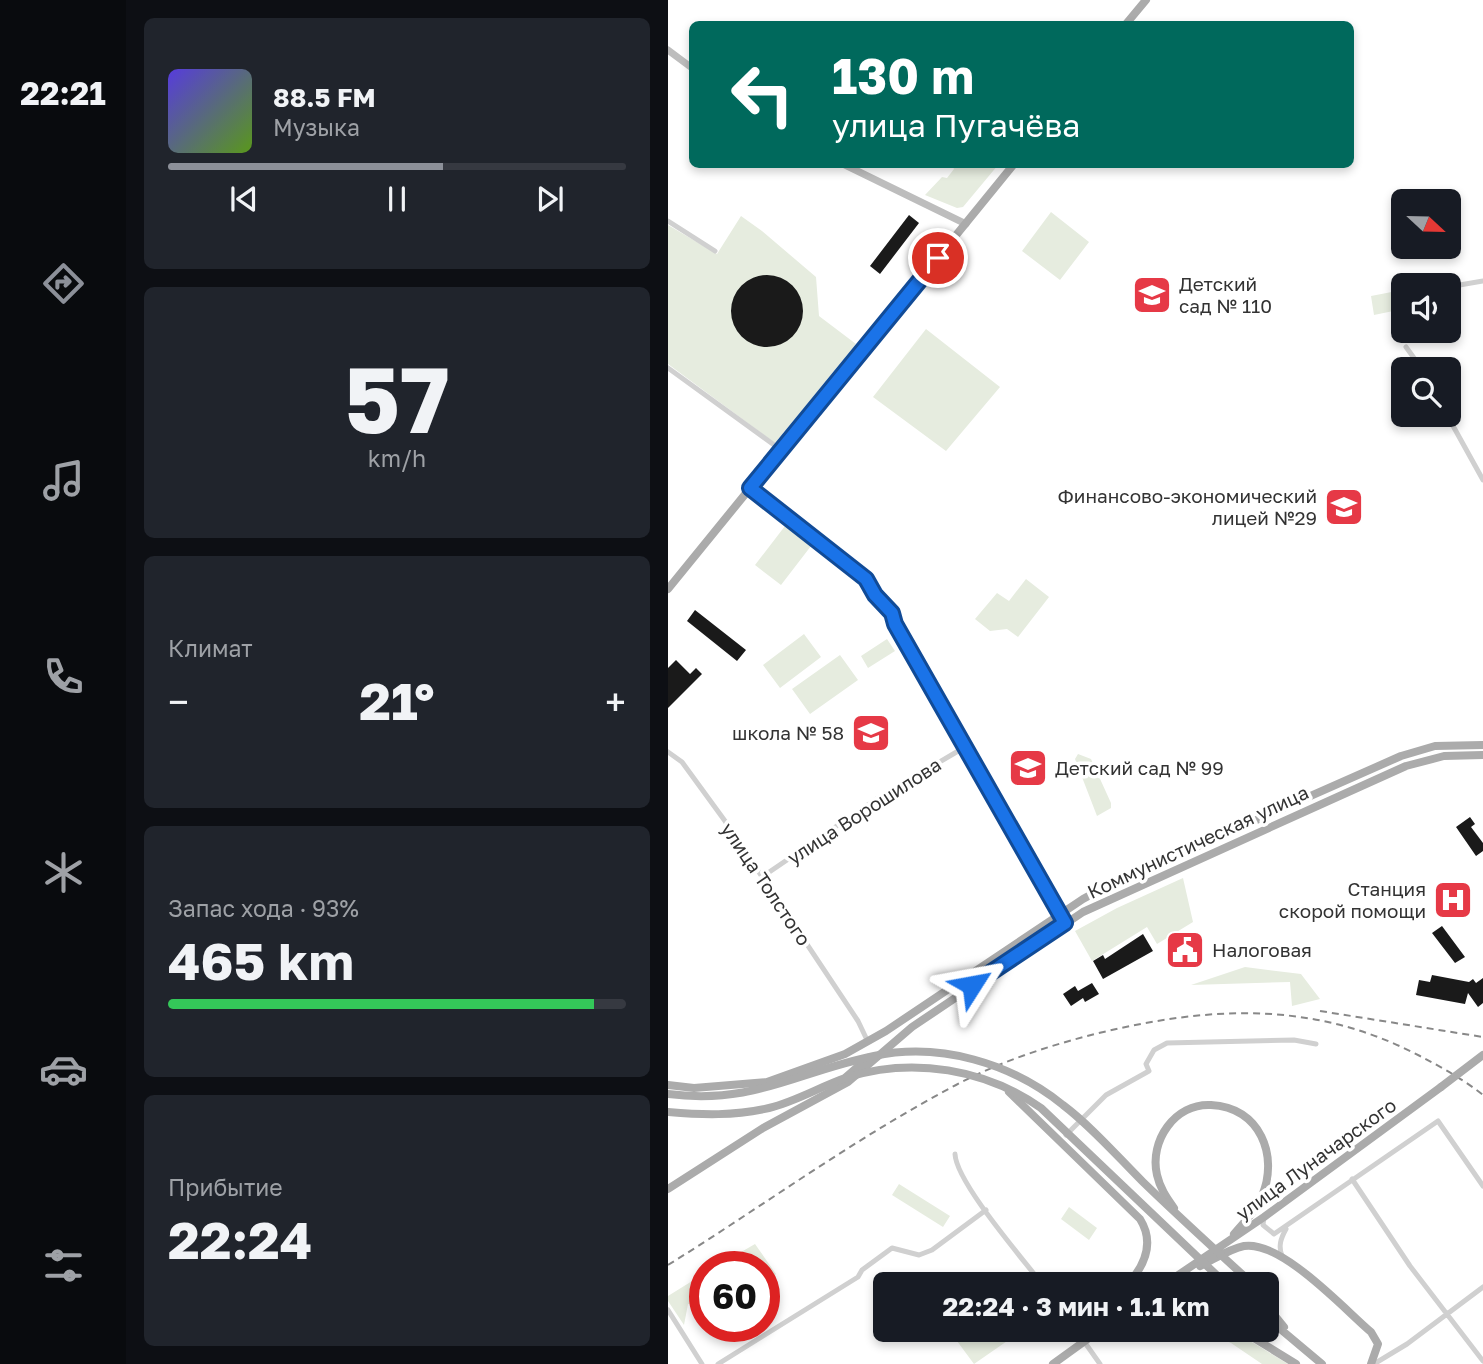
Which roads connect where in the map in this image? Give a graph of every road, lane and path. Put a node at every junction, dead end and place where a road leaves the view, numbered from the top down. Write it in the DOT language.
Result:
graph roads {
  1 [pos="1146,0"];
  2 [pos="1128,21"];
  3 [pos="668,50"];
  4 [pos="689,66"];
  5 [pos="851,168"];
  6 [pos="1011,168"];
  7 [pos="668,221"];
  8 [pos="967,224"];
  9 [pos="715,251"];
  10 [pos="1482,281"];
  11 [pos="1461,285"];
  12 [pos="1406,347"];
  13 [pos="1413,357"];
  14 [pos="668,368"];
  15 [pos="1453,427"];
  16 [pos="781,450"];
  17 [pos="1482,480"];
  18 [pos="750,488"];
  19 [pos="668,589"];
  20 [pos="1482,745"];
  21 [pos="965,747"];
  22 [pos="668,752"];
  23 [pos="1482,755"];
  24 [pos="762,877"];
  25 [pos="1060,914"];
  26 [pos="1065,923"];
  27 [pos="902,1034"];
  28 [pos="868,1042"];
  29 [pos="1316,1044"];
  30 [pos="857,1048"];
  31 [pos="1482,1055"];
  32 [pos="862,1063"];
  33 [pos="998,1084"];
  34 [pos="668,1085"];
  35 [pos="668,1094"];
  36 [pos="826,1094"];
  37 [pos="668,1112"];
  38 [pos="955,1154"];
  39 [pos="1352,1179"];
  40 [pos="1482,1186"];
  41 [pos="668,1189"];
  42 [pos="986,1210"];
  43 [pos="1264,1217"];
  44 [pos="1181,1219"];
  45 [pos="1288,1226"];
  46 [pos="1229,1241"];
  47 [pos="1283,1257"];
  48 [pos="1198,1262"];
  49 [pos="1033,1272"];
  50 [pos="1138,1272"];
  51 [pos="1184,1272"];
  52 [pos="1188,1272"];
  53 [pos="1213,1272"];
  54 [pos="1240,1272"];
  55 [pos="1482,1287"];
  56 [pos="668,1310"];
  57 [pos="1446,1314"];
  58 [pos="1279,1321"];
  59 [pos="1279,1327"];
  60 [pos="1293,1338"];
  61 [pos="1083,1342"];
  62 [pos="1087,1342"];
  63 [pos="1260,1342"];
  64 [pos="1482,1361"];
  65 [pos="702,1364"];
  66 [pos="718,1364"];
  67 [pos="1053,1364"];
  68 [pos="1100,1364"];
  69 [pos="1296,1364"];
  70 [pos="1321,1364"];
  71 [pos="1373,1364"];
  1 -- 2 [label="main road"];
  3 -- 4 [label="main road"];
  5 -- 8 [label="main road"];
  6 -- 8 [label="main road"];
  7 -- 9 [label="street"];
  8 -- 16 [label="main road"];
  10 -- 11 [label="street"];
  12 -- 13 [label="street"];
  14 -- 16 [label="street"];
  15 -- 17 [label="street"];
  16 -- 18 [label="main road"];
  18 -- 19 [label="main road"];
  18 -- 21 [label="street"];
  20 -- 25 [label="main road, Коммунистическая улица"];
  21 -- 24 [label="street, улица Ворошилова"];
  21 -- 25 [label="street"];
  22 -- 24 [label="street, улица Толстого"];
  23 -- 26 [label="main road, Коммунистическая улица"];
  24 -- 28 [label="street, улица Толстого"];
  25 -- 26 [label="main road"];
  25 -- 28 [label="main road, Коммунистическая улица"];
  26 -- 27 [label="main road, Коммунистическая улица"];
  27 -- 32 [label="main road"];
  27 -- 36 [label="main road, Коммунистическая улица"];
  28 -- 30 [label="main road, Коммунистическая улица"];
  29 -- 48 [label="street"];
  30 -- 32 [label="main road"];
  30 -- 34 [label="main road, Коммунистическая улица"];
  31 -- 43 [label="main road, улица Луначарского, bridge"];
  32 -- 36 [label="main road"];
  33 -- 37 [label="main road, bridge"];
  33 -- 50 [label="main road, bridge"];
  33 -- 53 [label="main road, bridge"];
  35 -- 44 [label="main road, bridge"];
  36 -- 41 [label="main road, Коммунистическая улица"];
  38 -- 42 [label="street"];
  39 -- 40 [label="street"];
  39 -- 45 [label="street"];
  39 -- 57 [label="street"];
  42 -- 49 [label="street"];
  42 -- 66 [label="street"];
  43 -- 45 [label="street"];
  43 -- 46 [label="main road, улица Луначарского"];
  44 -- 46 [label="main road, bridge"];
  44 -- 54 [label="main road, bridge"];
  45 -- 47 [label="street"];
  46 -- 48 [label="main road, улица Луначарского"];
  47 -- 52 [label="main road"];
  47 -- 71 [label="main road"];
  48 -- 51 [label="main road, улица Луначарского"];
  55 -- 57 [label="street"];
  56 -- 65 [label="street"];
  57 -- 64 [label="street"];
  57 -- 71 [label="street"];
  58 -- 60 [label="main road"];
  59 -- 60 [label="main road"];
  60 -- 70 [label="main road"];
  61 -- 67 [label="main road"];
  62 -- 68 [label="street"];
  63 -- 69 [label="main road"];
}
